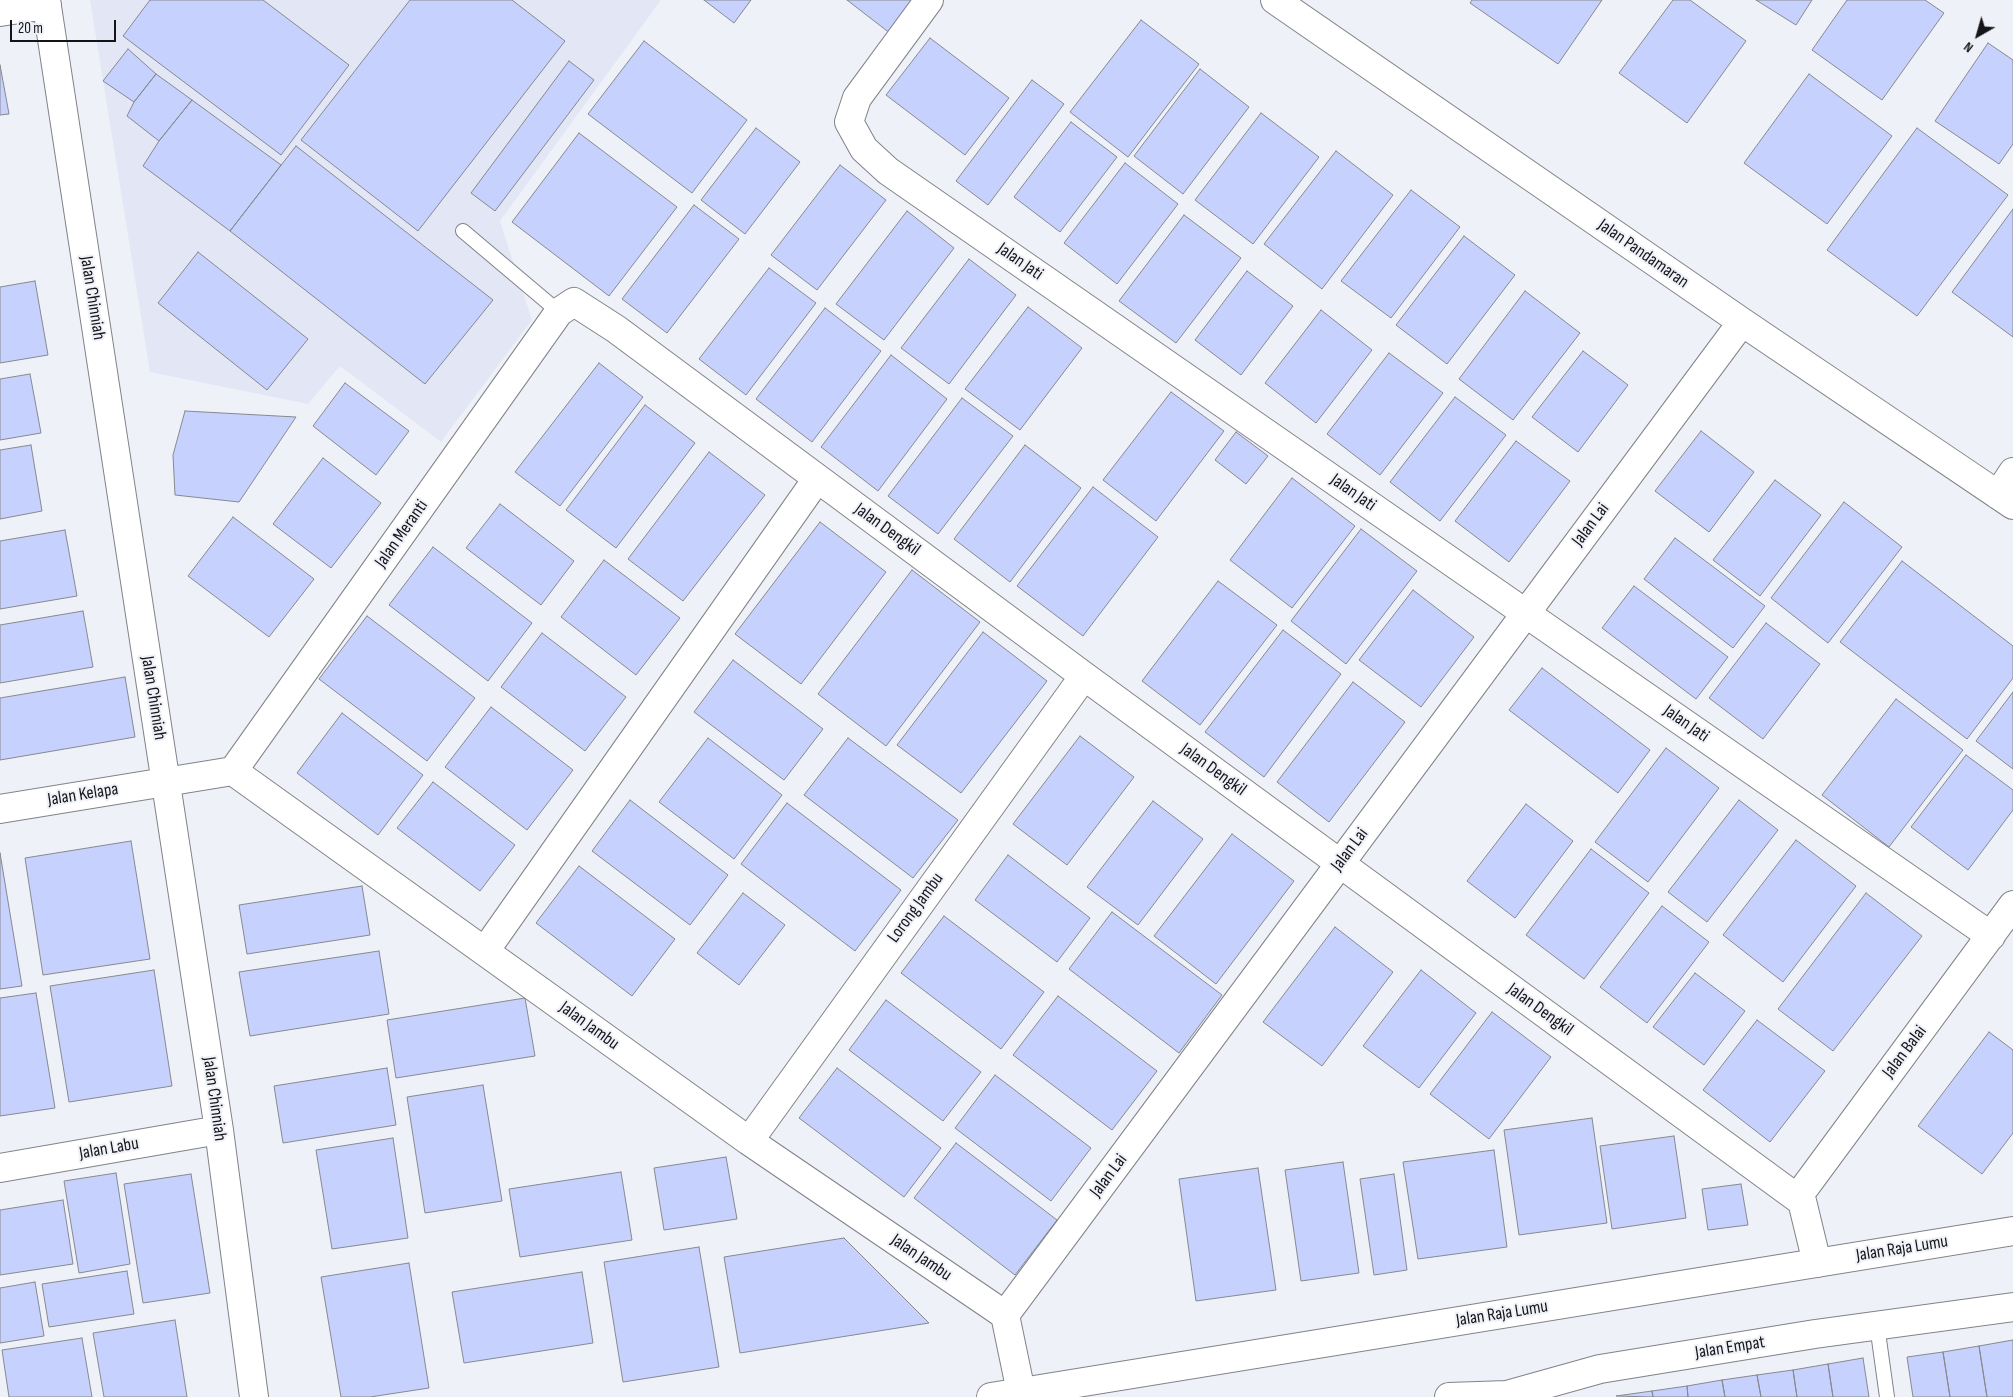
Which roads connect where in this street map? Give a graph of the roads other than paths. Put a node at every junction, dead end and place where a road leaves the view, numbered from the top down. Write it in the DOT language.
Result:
graph roads {
  1 [pos="929,0"];
  2 [pos="1275,0"];
  3 [pos="46,3"];
  4 [pos="0,12"];
  5 [pos="463,232"];
  6 [pos="567,307"];
  7 [pos="1742,322"];
  8 [pos="2013,472"];
  9 [pos="817,479"];
  10 [pos="2005,500"];
  11 [pos="1526,613"];
  12 [pos="1084,676"];
  13 [pos="233,770"];
  14 [pos="166,782"];
  15 [pos="0,808"];
  16 [pos="1340,863"];
  17 [pos="2013,906"];
  18 [pos="1991,936"];
  19 [pos="485,951"];
  20 [pos="219,1130"];
  21 [pos="749,1141"];
  22 [pos="0,1168"];
  23 [pos="1797,1198"];
  24 [pos="2013,1231"];
  25 [pos="1817,1263"];
  26 [pos="2013,1307"];
  27 [pos="1005,1315"];
  28 [pos="1877,1325"];
  29 [pos="1065,1391"];
  30 [pos="1020,1392"];
  31 [pos="1507,1396"];
  32 [pos="254,1397"];
  33 [pos="991,1397"];
  34 [pos="1449,1397"];
  35 [pos="1887,1397"];
  1 -- 11 [label="street, Jalan Jati"];
  2 -- 7 [label="street, Jalan Pandamaran"];
  3 -- 4 [label="street"];
  3 -- 14 [label="street, Jalan Chinniah"];
  5 -- 6 [label="lane"];
  6 -- 9 [label="street, Jalan Dengkil"];
  6 -- 13 [label="street, Jalan Meranti"];
  7 -- 10 [label="street, Jalan Pandamaran"];
  7 -- 11 [label="street, Jalan Lai"];
  8 -- 10 [label="street"];
  9 -- 12 [label="street, Jalan Dengkil"];
  9 -- 19 [label="street"];
  11 -- 16 [label="street, Jalan Lai"];
  11 -- 18 [label="street, Jalan Jati"];
  12 -- 16 [label="street, Jalan Dengkil"];
  12 -- 21 [label="street, Lorong Jambu"];
  13 -- 14 [label="street"];
  13 -- 19 [label="street, Jalan Jambu"];
  14 -- 15 [label="street, Jalan Kelapa"];
  14 -- 20 [label="street, Jalan Chinniah"];
  16 -- 23 [label="street, Jalan Dengkil"];
  16 -- 27 [label="street, Jalan Lai"];
  17 -- 18 [label="street, Jalan Balai"];
  18 -- 23 [label="street, Jalan Balai"];
  19 -- 21 [label="street, Jalan Jambu"];
  20 -- 22 [label="street, Jalan Labu"];
  20 -- 32 [label="street, Jalan Chinniah"];
  21 -- 27 [label="street, Jalan Jambu"];
  23 -- 25 [label="street"];
  24 -- 25 [label="street, Jalan Raja Lumu"];
  25 -- 29 [label="street, Jalan Raja Lumu"];
  26 -- 28 [label="street, Jalan Empat"];
  27 -- 30 [label="street"];
  28 -- 31 [label="street, Jalan Empat"];
  28 -- 35 [label="lane"];
  29 -- 30 [label="street, Jalan Raja Lumu"];
  30 -- 33 [label="street, Jalan Raja Lumu"];
  31 -- 34 [label="street, Jalan Empat"];
}
